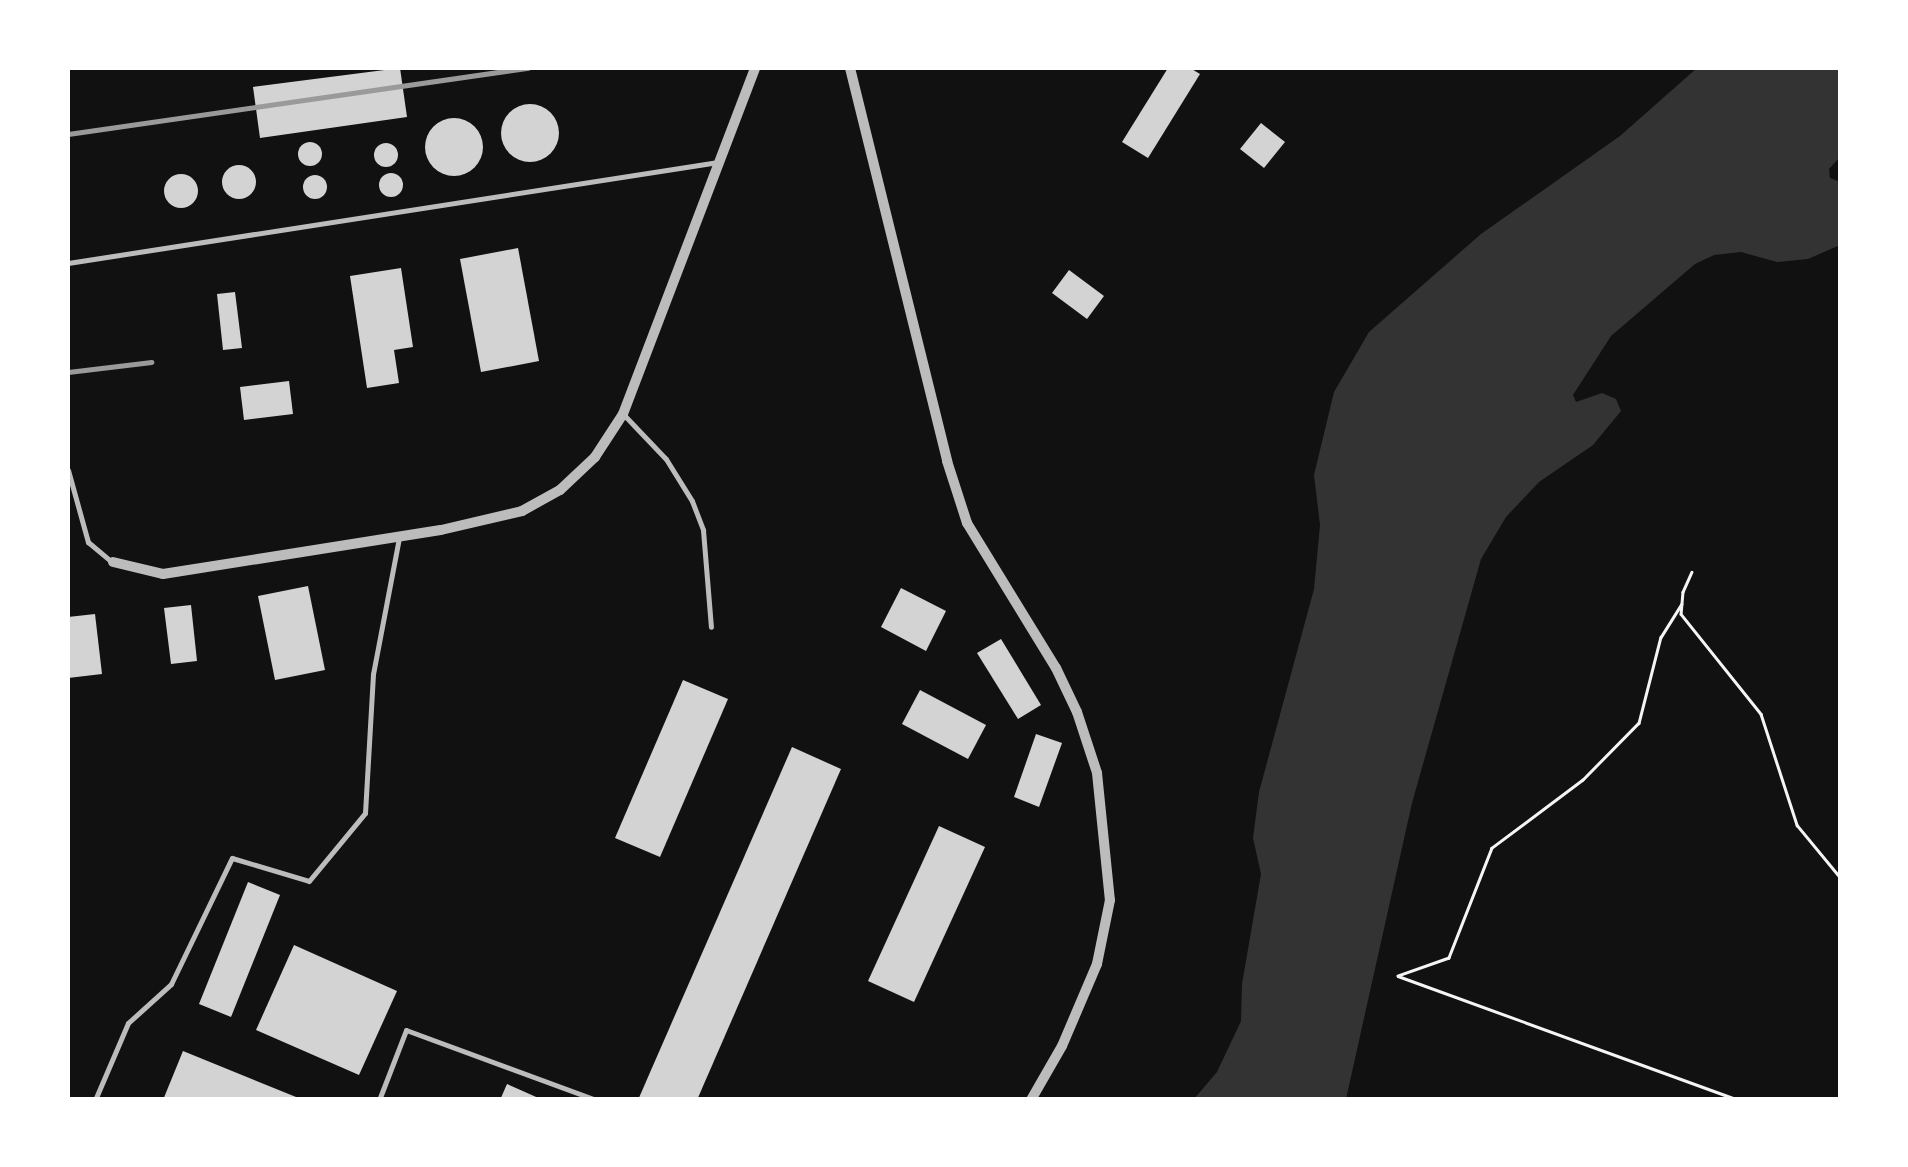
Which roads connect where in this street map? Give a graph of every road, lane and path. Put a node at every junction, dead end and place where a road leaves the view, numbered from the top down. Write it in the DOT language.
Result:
graph roads {
  1 [pos="755,68"];
  2 [pos="850,68"];
  3 [pos="718,162"];
  4 [pos="68,263"];
  5 [pos="623,414"];
  6 [pos="68,470"];
  7 [pos="399,536"];
  8 [pos="113,562"];
  9 [pos="1692,572"];
  10 [pos="1682,604"];
  11 [pos="710,628"];
  12 [pos="1840,877"];
  13 [pos="95,1100"];
  14 [pos="379,1100"];
  15 [pos="596,1100"];
  16 [pos="1031,1100"];
  17 [pos="1738,1100"];
  1 -- 3 [label="street"];
  2 -- 16 [label="street"];
  3 -- 4 [label="lane"];
  3 -- 5 [label="street"];
  5 -- 7 [label="street"];
  5 -- 11 [label="lane"];
  6 -- 8 [label="lane"];
  7 -- 8 [label="street"];
  7 -- 13 [label="lane"];
  9 -- 10 [label="path"];
  10 -- 12 [label="path"];
  10 -- 17 [label="path"];
  14 -- 15 [label="lane"];
}
